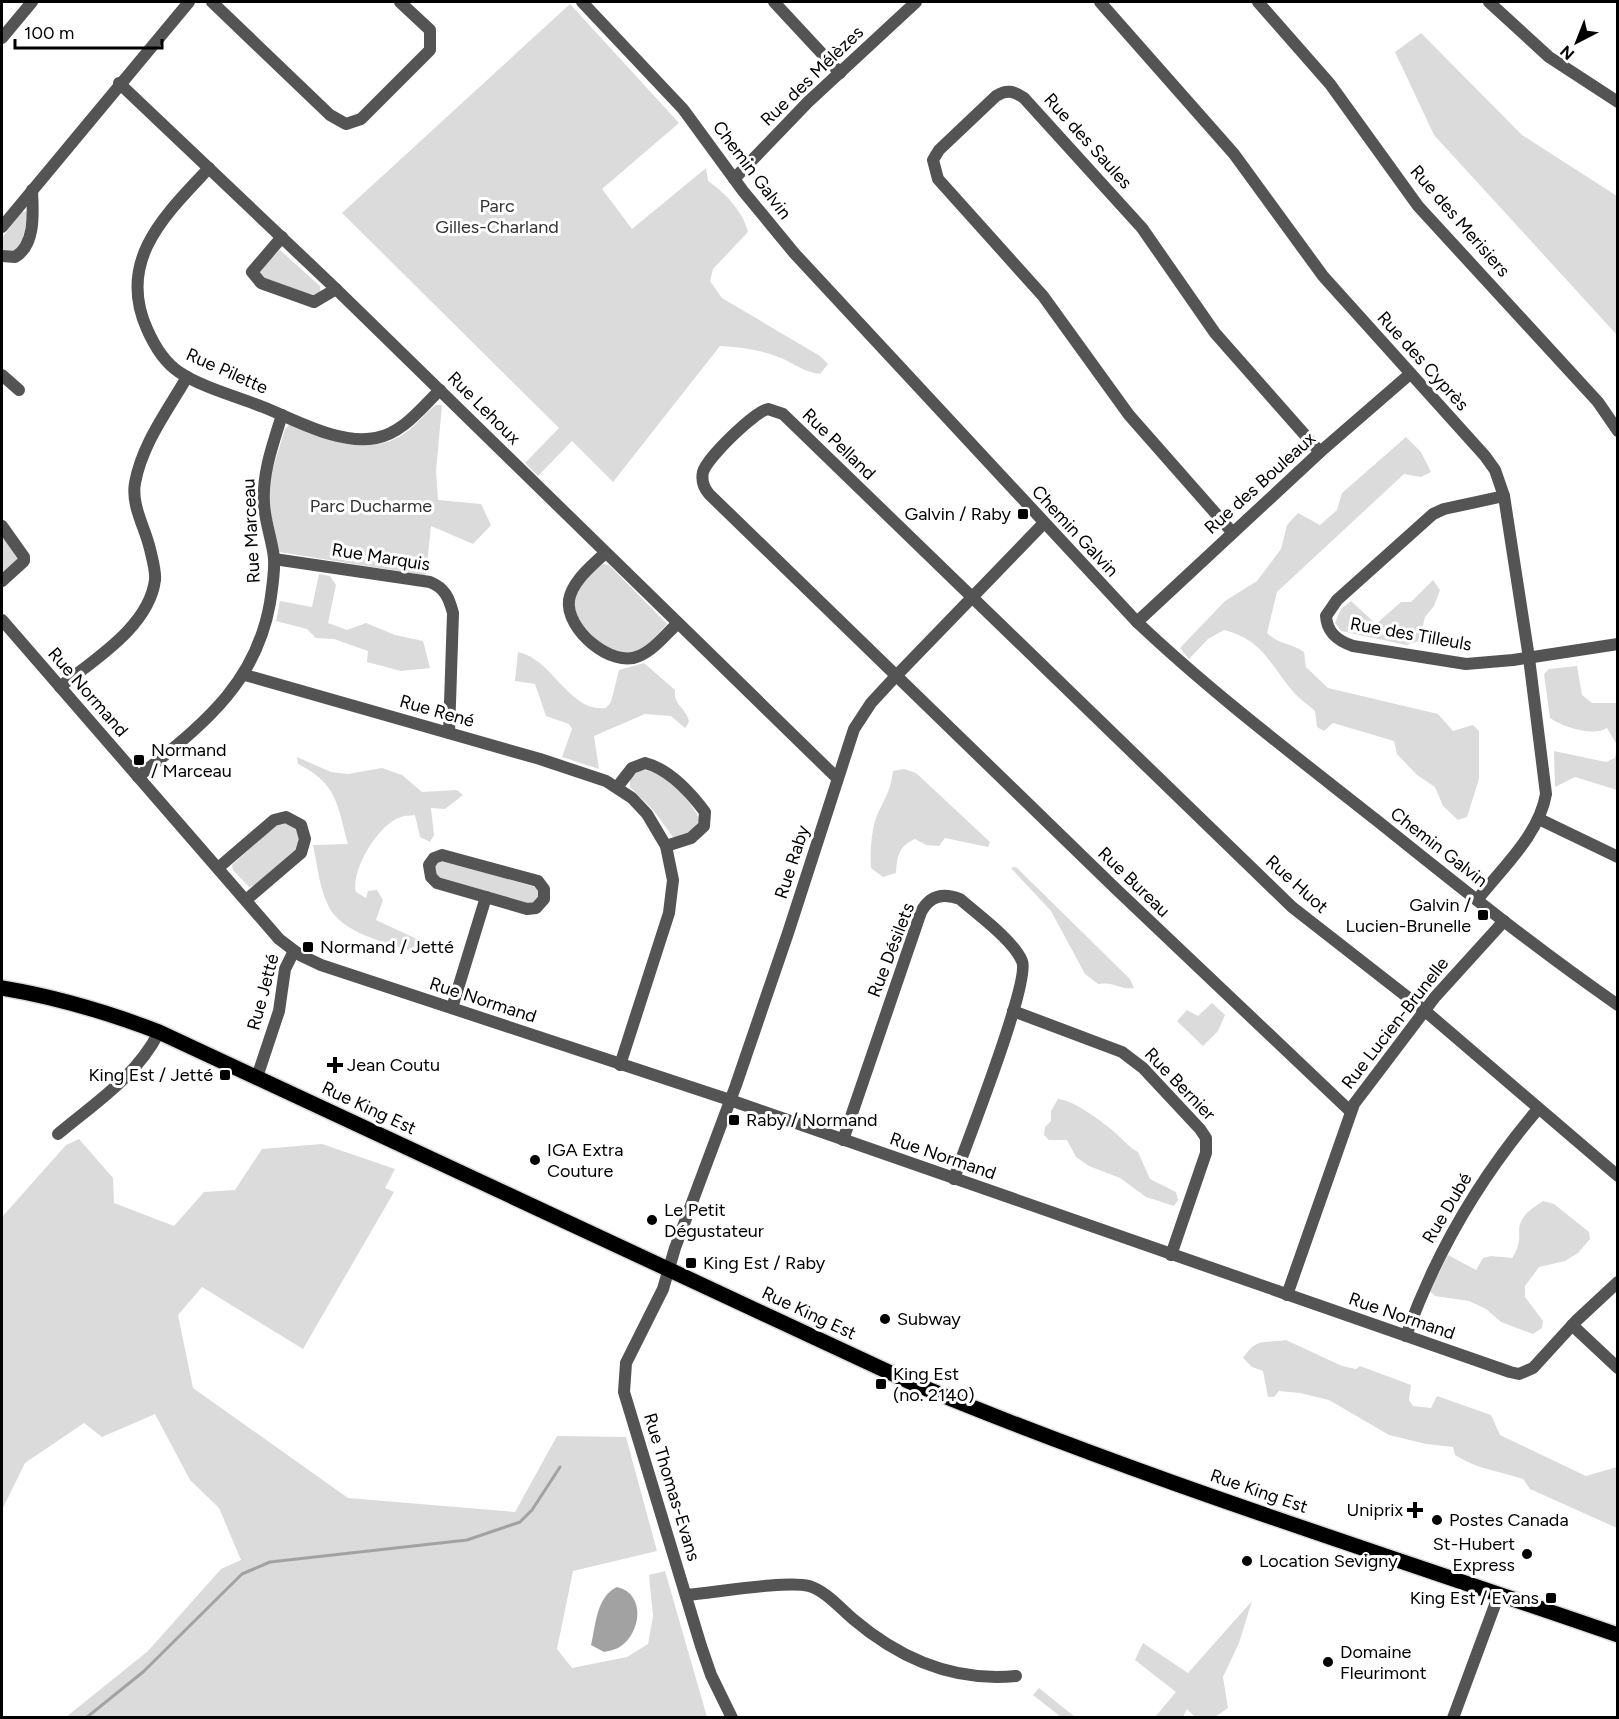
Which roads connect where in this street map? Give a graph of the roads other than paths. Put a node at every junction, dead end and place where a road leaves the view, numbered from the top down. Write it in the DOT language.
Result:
graph roads {
  1 [pos="32,2"];
  2 [pos="189,2"];
  3 [pos="212,2"];
  4 [pos="400,2"];
  5 [pos="582,2"];
  6 [pos="774,2"];
  7 [pos="916,2"];
  8 [pos="1100,2"];
  9 [pos="1258,2"];
  10 [pos="1489,2"];
  11 [pos="3,32"];
  12 [pos="840,73"];
  13 [pos="119,83"];
  14 [pos="1617,101"];
  15 [pos="209,168"];
  16 [pos="734,179"];
  17 [pos="32,190"];
  18 [pos="2,227"];
  19 [pos="282,237"];
  20 [pos="2,256"];
  21 [pos="336,289"];
  22 [pos="1410,374"];
  23 [pos="2,375"];
  24 [pos="187,377"];
  25 [pos="19,390"];
  26 [pos="440,390"];
  27 [pos="282,415"];
  28 [pos="1617,431"];
  29 [pos="1320,452"];
  30 [pos="1504,496"];
  31 [pos="1043,524"];
  32 [pos="2,526"];
  33 [pos="1232,532"];
  34 [pos="605,553"];
  35 [pos="274,559"];
  36 [pos="2,581"];
  37 [pos="972,597"];
  38 [pos="2,620"];
  39 [pos="1137,622"];
  40 [pos="678,623"];
  41 [pos="1617,644"];
  42 [pos="1529,658"];
  43 [pos="245,675"];
  44 [pos="896,676"];
  45 [pos="60,687"];
  46 [pos="449,733"];
  47 [pos="138,777"];
  48 [pos="837,778"];
  49 [pos="618,786"];
  50 [pos="1539,819"];
  51 [pos="666,846"];
  52 [pos="1617,857"];
  53 [pos="218,868"];
  54 [pos="486,897"];
  55 [pos="246,900"];
  56 [pos="1477,900"];
  57 [pos="1504,921"];
  58 [pos="294,951"];
  59 [pos="2,988"];
  60 [pos="1617,1005"];
  61 [pos="452,1008"];
  62 [pos="1424,1010"];
  63 [pos="1013,1011"];
  64 [pos="159,1032"];
  65 [pos="621,1065"];
  66 [pos="256,1077"];
  67 [pos="730,1100"];
  68 [pos="1538,1109"];
  69 [pos="1350,1111"];
  70 [pos="58,1134"];
  71 [pos="843,1140"];
  72 [pos="1617,1176"];
  73 [pos="954,1179"];
  74 [pos="1171,1255"];
  75 [pos="670,1268"];
  76 [pos="1617,1282"];
  77 [pos="1287,1295"];
  78 [pos="1572,1325"];
  79 [pos="1406,1336"];
  80 [pos="1617,1368"];
  81 [pos="1499,1594"];
  82 [pos="686,1595"];
  83 [pos="1617,1635"];
  84 [pos="1016,1676"];
  85 [pos="732,1718"];
  86 [pos="1453,1718"];
  1 -- 11 [label="street"];
  2 -- 13 [label="street"];
  3 -- 4 [label="street"];
  5 -- 16 [label="street, Chemin Galvin"];
  6 -- 12 [label="street"];
  7 -- 12 [label="street, Rue des Mélèzes"];
  8 -- 22 [label="street, Rue des Cyprès"];
  9 -- 28 [label="street, Rue des Merisiers"];
  10 -- 14 [label="street"];
  12 -- 16 [label="street, Rue des Mélèzes"];
  13 -- 15 [label="street, Rue Lehoux"];
  13 -- 17 [label="street"];
  15 -- 19 [label="street, Rue Lehoux"];
  15 -- 24 [label="street, Rue Pilette"];
  16 -- 31 [label="street, Chemin Galvin"];
  17 -- 18 [label="street"];
  17 -- 20 [label="street"];
  19 -- 21 [label="street, Rue Lehoux"];
  19 -- 21 [label="street"];
  21 -- 26 [label="street, Rue Lehoux"];
  22 -- 29 [label="street, Rue des Bouleaux"];
  22 -- 30 [label="street, Rue des Cyprès"];
  23 -- 25 [label="street"];
  24 -- 27 [label="street, Rue Pilette"];
  24 -- 45 [label="street"];
  26 -- 27 [label="street, Rue Pilette"];
  26 -- 34 [label="street, Rue Lehoux"];
  27 -- 35 [label="street, Rue Marceau"];
  29 -- 33 [label="street, Rue des Bouleaux"];
  29 -- 33 [label="street, Rue des Saules"];
  30 -- 42 [label="street, Rue des Cyprès"];
  30 -- 42 [label="street, Rue des Tilleuls"];
  31 -- 37 [label="street, Rue Raby"];
  31 -- 39 [label="street, Chemin Galvin"];
  32 -- 36 [label="street"];
  33 -- 39 [label="street, Rue des Bouleaux"];
  34 -- 40 [label="street, Rue Lehoux"];
  34 -- 40 [label="street"];
  35 -- 43 [label="street, Rue Marceau"];
  35 -- 46 [label="street, Rue Marquis"];
  37 -- 44 [label="street, Rue Raby"];
  37 -- 44 [label="street, Rue Pelland"];
  37 -- 62 [label="street, Rue Huot"];
  38 -- 45 [label="street, Rue Normand"];
  39 -- 56 [label="street, Chemin Galvin"];
  40 -- 48 [label="street, Rue Lehoux"];
  41 -- 42 [label="street, Rue des Tilleuls"];
  42 -- 50 [label="street, Rue des Cyprès"];
  43 -- 46 [label="street, Rue René"];
  43 -- 47 [label="street, Rue Marceau"];
  44 -- 48 [label="street, Rue Raby"];
  44 -- 69 [label="street, Rue Bureau"];
  45 -- 47 [label="street, Rue Normand"];
  46 -- 49 [label="street, Rue René"];
  47 -- 53 [label="street, Rue Normand"];
  48 -- 67 [label="street, Rue Raby"];
  49 -- 51 [label="street, Rue René"];
  49 -- 51 [label="street"];
  50 -- 52 [label="street"];
  50 -- 56 [label="street"];
  51 -- 65 [label="street, Rue René"];
  53 -- 55 [label="street, Rue Normand"];
  53 -- 55 [label="street"];
  54 -- 54 [label="street"];
  54 -- 61 [label="street"];
  55 -- 58 [label="street, Rue Normand"];
  56 -- 57 [label="street, Chemin Galvin"];
  57 -- 60 [label="street, Chemin Galvin"];
  57 -- 62 [label="street, Rue Lucien-Brunelle"];
  58 -- 61 [label="street, Rue Normand"];
  58 -- 66 [label="street, Rue Jetté"];
  59 -- 64 [label="main road, Rue King Est"];
  61 -- 65 [label="street, Rue Normand"];
  62 -- 68 [label="street, Rue Huot"];
  62 -- 69 [label="street, Rue Lucien-Brunelle"];
  63 -- 71 [label="street, Rue Désilets"];
  63 -- 73 [label="street, Rue Désilets"];
  63 -- 74 [label="street, Rue Bernier"];
  64 -- 66 [label="main road, Rue King Est"];
  64 -- 70 [label="street"];
  65 -- 67 [label="street, Rue Normand"];
  66 -- 75 [label="main road, Rue King Est"];
  67 -- 71 [label="street, Rue Normand"];
  67 -- 75 [label="street, Rue Raby"];
  68 -- 72 [label="street, Rue Huot"];
  68 -- 79 [label="street, Rue Dubé"];
  69 -- 77 [label="street, Rue Lucien-Brunelle"];
  71 -- 73 [label="street, Rue Normand"];
  73 -- 74 [label="street, Rue Normand"];
  74 -- 77 [label="street, Rue Normand"];
  75 -- 81 [label="main road, Rue King Est"];
  75 -- 82 [label="street, Rue Thomas-Evans"];
  76 -- 78 [label="street, Rue Normand"];
  77 -- 79 [label="street, Rue Normand"];
  78 -- 79 [label="street, Rue Normand"];
  78 -- 80 [label="street"];
  81 -- 83 [label="main road, Rue King Est"];
  81 -- 86 [label="street"];
  82 -- 84 [label="street"];
  82 -- 85 [label="street, Rue Thomas-Evans"];
}
